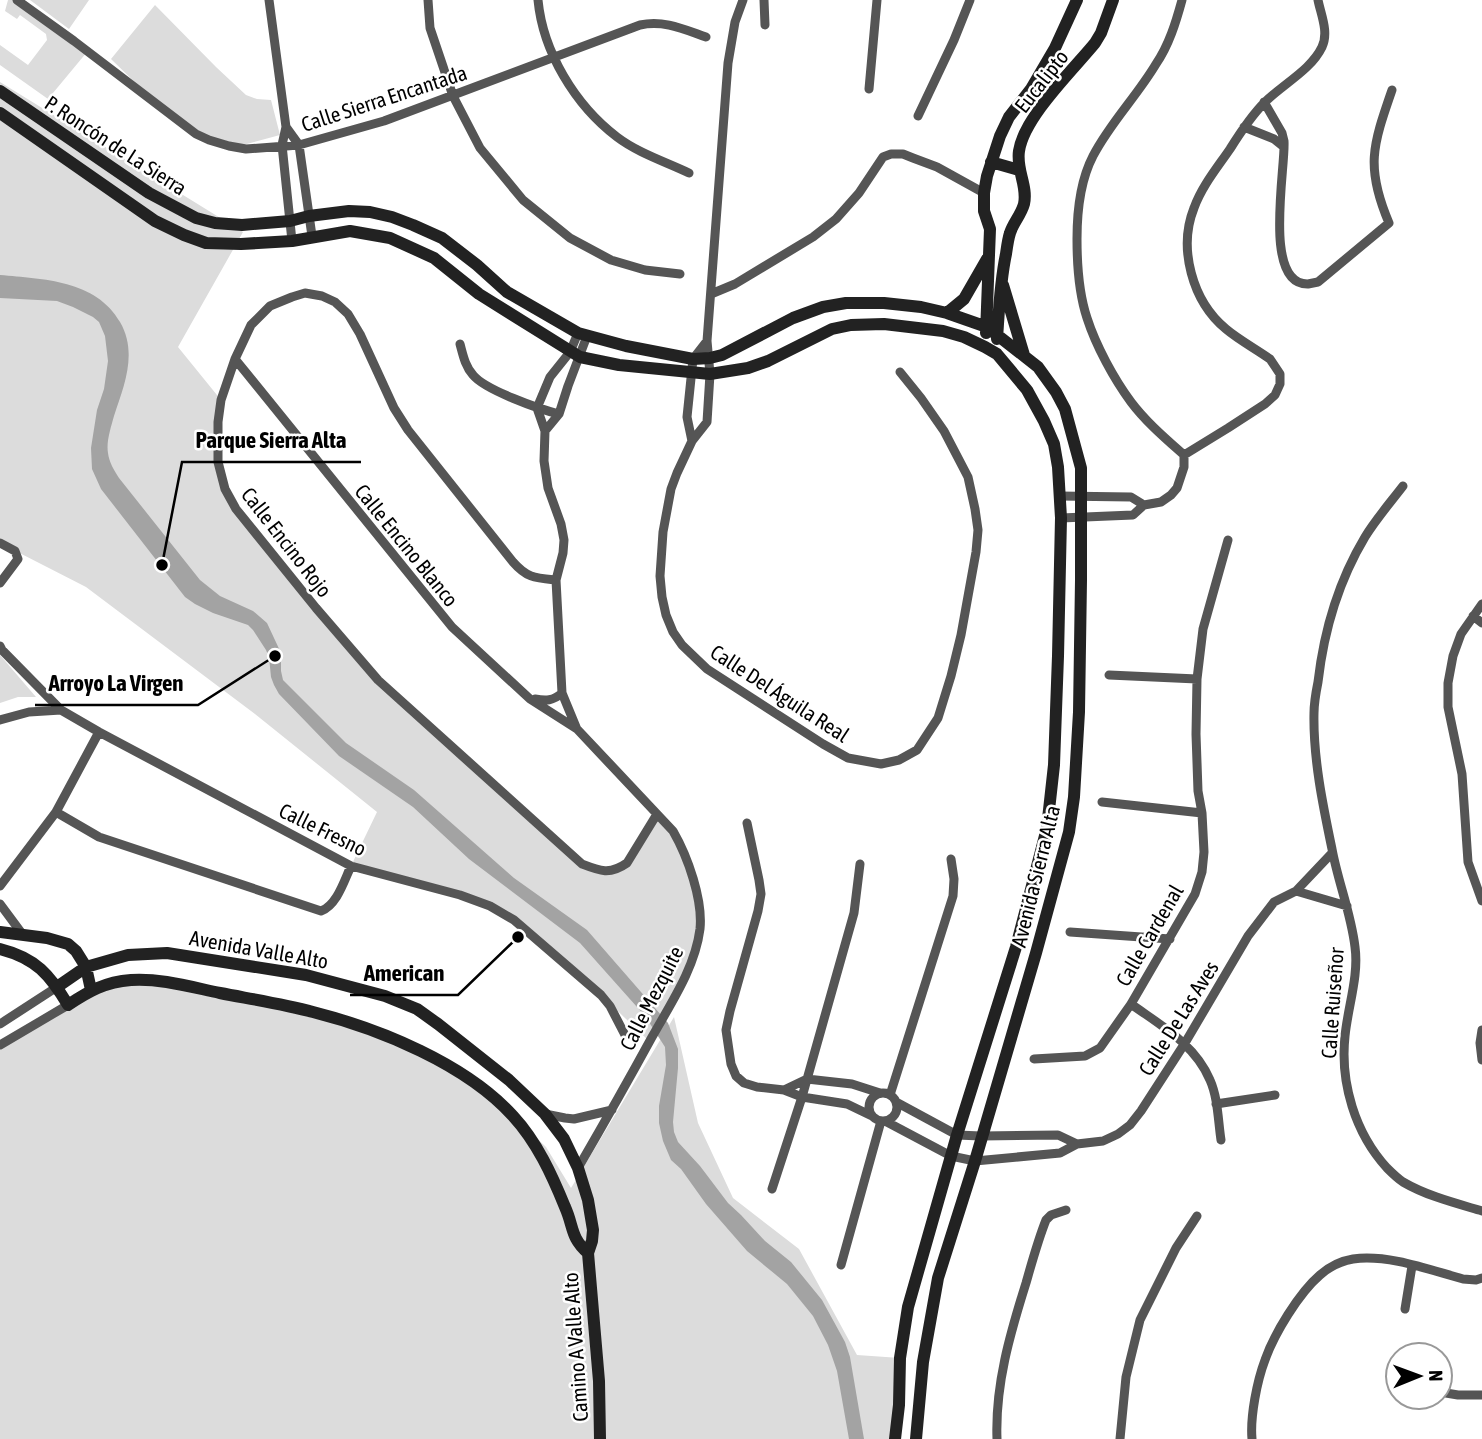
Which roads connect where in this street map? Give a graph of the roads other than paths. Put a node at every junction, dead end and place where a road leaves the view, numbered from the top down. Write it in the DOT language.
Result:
graph roads {
  1 [pos="17,0"];
  2 [pos="269,0"];
  3 [pos="428,0"];
  4 [pos="538,0"];
  5 [pos="743,0"];
  6 [pos="764,0"];
  7 [pos="877,0"];
  8 [pos="970,0"];
  9 [pos="1076,0"];
  10 [pos="1113,0"];
  11 [pos="1182,0"];
  12 [pos="1318,0"];
  13 [pos="765,25"];
  14 [pos="706,37"];
  15 [pos="553,57"];
  16 [pos="869,89"];
  17 [pos="1392,90"];
  18 [pos="0,91"];
  19 [pos="453,96"];
  20 [pos="1264,102"];
  21 [pos="0,113"];
  22 [pos="918,116"];
  23 [pos="286,127"];
  24 [pos="1244,127"];
  25 [pos="282,145"];
  26 [pos="299,145"];
  27 [pos="1284,147"];
  28 [pos="990,162"];
  29 [pos="1019,170"];
  30 [pos="690,173"];
  31 [pos="984,194"];
  32 [pos="309,216"];
  33 [pos="290,221"];
  34 [pos="990,229"];
  35 [pos="1010,232"];
  36 [pos="312,236"];
  37 [pos="292,241"];
  38 [pos="989,256"];
  39 [pos="680,274"];
  40 [pos="1001,279"];
  41 [pos="711,294"];
  42 [pos="947,313"];
  43 [pos="987,327"];
  44 [pos="583,335"];
  45 [pos="998,336"];
  46 [pos="707,341"];
  47 [pos="460,344"];
  48 [pos="991,350"];
  49 [pos="575,354"];
  50 [pos="1024,355"];
  51 [pos="710,358"];
  52 [pos="235,359"];
  53 [pos="693,359"];
  54 [pos="900,372"];
  55 [pos="692,373"];
  56 [pos="710,374"];
  57 [pos="537,408"];
  58 [pos="559,414"];
  59 [pos="545,431"];
  60 [pos="692,441"];
  61 [pos="1184,455"];
  62 [pos="1403,486"];
  63 [pos="1082,495"];
  64 [pos="1059,496"];
  65 [pos="1144,505"];
  66 [pos="1081,517"];
  67 [pos="1060,518"];
  68 [pos="1228,540"];
  69 [pos="0,543"];
  70 [pos="556,580"];
  71 [pos="0,583"];
  72 [pos="1482,604"];
  73 [pos="1472,616"];
  74 [pos="1482,623"];
  75 [pos="0,646"];
  76 [pos="1109,675"];
  77 [pos="1197,679"];
  78 [pos="562,693"];
  79 [pos="530,699"];
  80 [pos="61,710"];
  81 [pos="0,720"];
  82 [pos="577,729"];
  83 [pos="99,732"];
  84 [pos="1102,802"];
  85 [pos="56,812"];
  86 [pos="1202,813"];
  87 [pos="657,814"];
  88 [pos="747,823"];
  89 [pos="1047,828"];
  90 [pos="1069,832"];
  91 [pos="1332,853"];
  92 [pos="951,859"];
  93 [pos="860,864"];
  94 [pos="351,866"];
  95 [pos="0,886"];
  96 [pos="1296,891"];
  97 [pos="1482,901"];
  98 [pos="0,904"];
  99 [pos="1347,906"];
  100 [pos="0,932"];
  101 [pos="1070,932"];
  102 [pos="23,935"];
  103 [pos="1170,939"];
  104 [pos="0,949"];
  105 [pos="86,967"];
  106 [pos="57,987"];
  107 [pos="91,990"];
  108 [pos="1131,1004"];
  109 [pos="68,1005"];
  110 [pos="0,1024"];
  111 [pos="1482,1030"];
  112 [pos="625,1035"];
  113 [pos="1185,1043"];
  114 [pos="0,1045"];
  115 [pos="1034,1059"];
  116 [pos="1482,1060"];
  117 [pos="807,1079"];
  118 [pos="784,1090"];
  119 [pos="1275,1095"];
  120 [pos="802,1097"];
  121 [pos="889,1097"];
  122 [pos="1216,1104"];
  123 [pos="612,1110"];
  124 [pos="545,1114"];
  125 [pos="879,1119"];
  126 [pos="957,1135"];
  127 [pos="1030,1135"];
  128 [pos="981,1136"];
  129 [pos="1221,1140"];
  130 [pos="1077,1144"];
  131 [pos="1031,1155"];
  132 [pos="951,1156"];
  133 [pos="975,1161"];
  134 [pos="578,1168"];
  135 [pos="772,1189"];
  136 [pos="1066,1210"];
  137 [pos="1482,1211"];
  138 [pos="1197,1216"];
  139 [pos="588,1253"];
  140 [pos="841,1265"];
  141 [pos="1412,1266"];
  142 [pos="1482,1278"];
  143 [pos="1405,1309"];
  144 [pos="1454,1394"];
  145 [pos="1482,1395"];
  146 [pos="899,1405"];
  147 [pos="918,1406"];
  148 [pos="600,1439"];
  149 [pos="895,1439"];
  150 [pos="916,1439"];
  151 [pos="997,1439"];
  152 [pos="1120,1439"];
  153 [pos="1252,1439"];
  1 -- 25 [label="street, Calle Sierra Encantada"];
  2 -- 23 [label="street"];
  3 -- 19 [label="street"];
  4 -- 15 [label="street"];
  5 -- 41 [label="street"];
  6 -- 13 [label="street"];
  7 -- 16 [label="street"];
  8 -- 22 [label="street"];
  9 -- 28 [label="street, Eucalipto"];
  10 -- 29 [label="street, Eucalipto"];
  11 -- 61 [label="street"];
  12 -- 20 [label="street"];
  14 -- 15 [label="street, Calle Sierra Encantada"];
  15 -- 19 [label="street, Calle Sierra Encantada"];
  15 -- 30 [label="street"];
  17 -- 27 [label="street"];
  18 -- 33 [label="street, P. Roncón de La Sierra"];
  19 -- 26 [label="street, Calle Sierra Encantada"];
  19 -- 39 [label="street"];
  20 -- 24 [label="street"];
  20 -- 27 [label="street"];
  21 -- 37 [label="street, P. Roncón de La Sierra"];
  23 -- 25 [label="street"];
  23 -- 26 [label="street"];
  24 -- 27 [label="street"];
  24 -- 61 [label="street"];
  25 -- 26 [label="street, Calle Sierra Encantada"];
  25 -- 33 [label="street"];
  26 -- 32 [label="street"];
  28 -- 29 [label="street"];
  28 -- 31 [label="street, Eucalipto"];
  29 -- 35 [label="street, Eucalipto"];
  31 -- 34 [label="street, Eucalipto"];
  31 -- 41 [label="street"];
  32 -- 33 [label="street, P. Roncón de La Sierra"];
  32 -- 36 [label="street"];
  32 -- 44 [label="street, P. Roncón de La Sierra"];
  33 -- 37 [label="street"];
  34 -- 35 [label="street"];
  34 -- 38 [label="street, Eucalipto"];
  35 -- 40 [label="street, Eucalipto"];
  36 -- 37 [label="street, P. Roncón de La Sierra"];
  36 -- 49 [label="street, P. Roncón de La Sierra"];
  38 -- 42 [label="street"];
  38 -- 43 [label="street, Eucalipto"];
  40 -- 45 [label="street, Eucalipto"];
  40 -- 50 [label="street"];
  41 -- 46 [label="street"];
  42 -- 43 [label="street, P. Roncón de La Sierra"];
  42 -- 51 [label="street, P. Roncón de La Sierra"];
  43 -- 45 [label="street, P. Roncón de La Sierra"];
  43 -- 48 [label="street, Eucalipto"];
  44 -- 49 [label="street"];
  44 -- 53 [label="street, P. Roncón de La Sierra"];
  45 -- 48 [label="street, Eucalipto"];
  45 -- 50 [label="street, Avenida Sierra Alta"];
  46 -- 51 [label="street"];
  46 -- 53 [label="street"];
  47 -- 57 [label="street"];
  48 -- 56 [label="street, P. Roncón de La Sierra"];
  48 -- 64 [label="street, Avenida Sierra Alta"];
  49 -- 55 [label="street, P. Roncón de La Sierra"];
  49 -- 57 [label="street"];
  49 -- 58 [label="street"];
  50 -- 63 [label="street, Avenida Sierra Alta"];
  51 -- 53 [label="street, P. Roncón de La Sierra"];
  51 -- 56 [label="street, Calle Del Águila Real"];
  52 -- 70 [label="street, Calle Encino Rojo"];
  52 -- 79 [label="street, Calle Encino Blanco"];
  52 -- 87 [label="street, Calle Encino Rojo"];
  53 -- 55 [label="street"];
  54 -- 60 [label="street, Calle Del Águila Real"];
  55 -- 56 [label="street, P. Roncón de La Sierra"];
  55 -- 60 [label="street"];
  56 -- 60 [label="street, Calle Del Águila Real"];
  57 -- 58 [label="street"];
  57 -- 59 [label="street"];
  58 -- 59 [label="street"];
  59 -- 70 [label="street"];
  61 -- 65 [label="street"];
  62 -- 91 [label="street, Calle Ruiseñor"];
  63 -- 64 [label="street"];
  63 -- 65 [label="street"];
  63 -- 66 [label="street, Avenida Sierra Alta"];
  64 -- 67 [label="street, Avenida Sierra Alta"];
  65 -- 66 [label="street"];
  66 -- 67 [label="street"];
  66 -- 90 [label="street, Avenida Sierra Alta"];
  67 -- 89 [label="street, Avenida Sierra Alta"];
  68 -- 77 [label="street, Calle Cardenal"];
  69 -- 71 [label="street"];
  70 -- 78 [label="street"];
  72 -- 73 [label="street"];
  73 -- 74 [label="street"];
  73 -- 97 [label="street"];
  75 -- 80 [label="street, Calle Fresno"];
  76 -- 77 [label="street"];
  77 -- 86 [label="street, Calle Cardenal"];
  78 -- 79 [label="street"];
  78 -- 82 [label="street"];
  79 -- 82 [label="street, Calle Encino Blanco"];
  80 -- 81 [label="street"];
  80 -- 83 [label="street, Calle Fresno"];
  82 -- 87 [label="street, Calle Mezquite"];
  83 -- 85 [label="street"];
  83 -- 94 [label="street, Calle Fresno"];
  84 -- 86 [label="street"];
  85 -- 94 [label="street"];
  85 -- 95 [label="street"];
  86 -- 103 [label="street, Calle Cardenal"];
  87 -- 123 [label="street, Calle Mezquite"];
  88 -- 118 [label="street, Calle De Las Aves"];
  89 -- 90 [label="street"];
  89 -- 126 [label="street, Avenida Sierra Alta"];
  90 -- 128 [label="street, Avenida Sierra Alta"];
  91 -- 96 [label="street, Calle De Las Aves"];
  91 -- 99 [label="street, Calle Ruiseñor"];
  92 -- 121 [label="street"];
  93 -- 117 [label="street"];
  94 -- 112 [label="street, Calle Fresno"];
  96 -- 99 [label="street"];
  96 -- 113 [label="street, Calle De Las Aves"];
  98 -- 102 [label="street"];
  99 -- 137 [label="street, Calle Ruiseñor"];
  100 -- 102 [label="street"];
  101 -- 103 [label="street"];
  102 -- 105 [label="street"];
  103 -- 108 [label="street, Calle Cardenal"];
  104 -- 106 [label="street"];
  105 -- 106 [label="street, Avenida Valle Alto"];
  105 -- 107 [label="street"];
  105 -- 124 [label="street, Avenida Valle Alto"];
  106 -- 109 [label="street"];
  106 -- 110 [label="street, Avenida Valle Alto"];
  107 -- 109 [label="street"];
  107 -- 139 [label="street"];
  108 -- 113 [label="street"];
  108 -- 115 [label="street, Calle Cardenal"];
  109 -- 114 [label="street"];
  111 -- 116 [label="street"];
  113 -- 122 [label="street"];
  113 -- 130 [label="street, Calle De Las Aves"];
  117 -- 118 [label="street"];
  117 -- 120 [label="street"];
  117 -- 121 [label="street"];
  118 -- 120 [label="street, Calle De Las Aves"];
  119 -- 122 [label="street"];
  120 -- 125 [label="street, Calle De Las Aves"];
  120 -- 135 [label="street"];
  121 -- 125 [label="street"];
  121 -- 125 [label="street"];
  121 -- 126 [label="street"];
  122 -- 129 [label="street"];
  123 -- 124 [label="street"];
  123 -- 134 [label="street, Calle Mezquite"];
  124 -- 134 [label="street, Avenida Valle Alto"];
  125 -- 132 [label="street, Calle De Las Aves"];
  125 -- 140 [label="street"];
  126 -- 128 [label="street, Calle De Las Aves"];
  126 -- 132 [label="street, Avenida Sierra Alta"];
  127 -- 128 [label="street, Calle De Las Aves"];
  127 -- 130 [label="street, Calle De Las Aves"];
  127 -- 131 [label="street"];
  128 -- 133 [label="street, Avenida Sierra Alta"];
  130 -- 131 [label="street, Calle De Las Aves"];
  131 -- 133 [label="street, Calle De Las Aves"];
  132 -- 133 [label="street, Calle De Las Aves"];
  132 -- 146 [label="street, Avenida Sierra Alta"];
  133 -- 147 [label="street, Avenida Sierra Alta"];
  134 -- 139 [label="street, Avenida Valle Alto"];
  136 -- 151 [label="street"];
  138 -- 152 [label="street"];
  139 -- 148 [label="street, Camino A Valle Alto"];
  141 -- 142 [label="street"];
  141 -- 143 [label="street"];
  141 -- 153 [label="street"];
  144 -- 145 [label="street"];
  146 -- 147 [label="street"];
  146 -- 149 [label="street, Avenida Sierra Alta"];
  147 -- 150 [label="street, Avenida Sierra Alta"];
}
